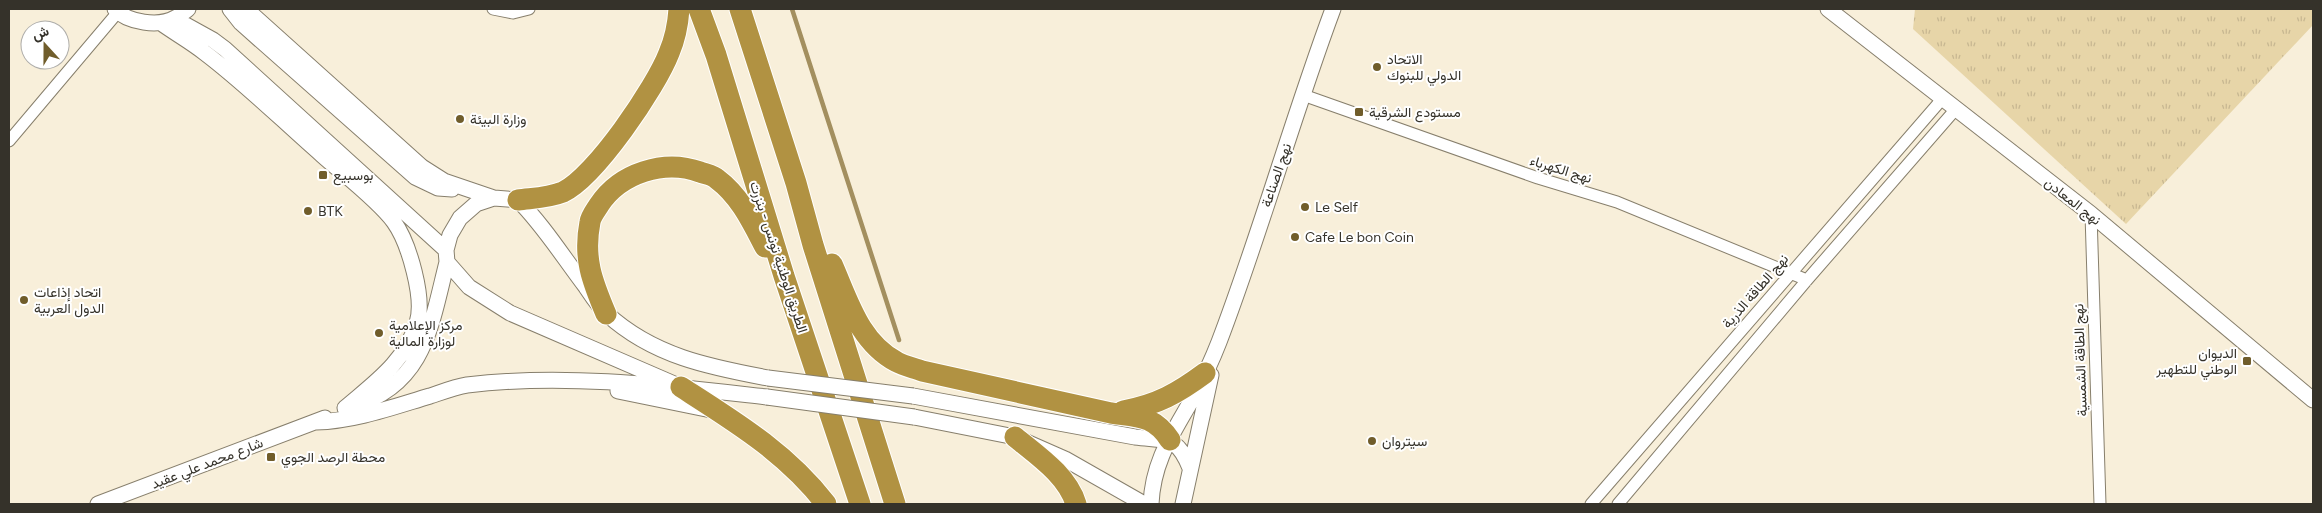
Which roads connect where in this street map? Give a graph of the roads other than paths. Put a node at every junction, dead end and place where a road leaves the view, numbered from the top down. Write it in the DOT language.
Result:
graph roads {
  1 [pos="188,9"];
  2 [pos="230,9"];
  3 [pos="246,9"];
  4 [pos="492,9"];
  5 [pos="529,9"];
  6 [pos="679,9"];
  7 [pos="699,9"];
  8 [pos="740,9"];
  9 [pos="1333,9"];
  10 [pos="1828,9"];
  11 [pos="117,10"];
  12 [pos="168,21"];
  13 [pos="1303,95"];
  14 [pos="1944,98"];
  15 [pos="1955,110"];
  16 [pos="9,141"];
  17 [pos="796,182"];
  18 [pos="464,189"];
  19 [pos="494,198"];
  20 [pos="518,200"];
  21 [pos="2091,214"];
  22 [pos="446,256"];
  23 [pos="1791,272"];
  24 [pos="784,276"];
  25 [pos="1807,280"];
  26 [pos="606,314"];
  27 [pos="1219,342"];
  28 [pos="1205,373"];
  29 [pos="568,380"];
  30 [pos="681,387"];
  31 [pos="2313,400"];
  32 [pos="344,408"];
  33 [pos="720,412"];
  34 [pos="1111,413"];
  35 [pos="316,422"];
  36 [pos="1015,437"];
  37 [pos="1170,440"];
  38 [pos="1190,468"];
  39 [pos="886,471"];
  40 [pos="1184,499"];
  41 [pos="98,504"];
  42 [pos="826,504"];
  43 [pos="860,504"];
  44 [pos="896,504"];
  45 [pos="902,504"];
  46 [pos="1076,504"];
  47 [pos="1144,504"];
  48 [pos="1151,504"];
  49 [pos="1170,504"];
  50 [pos="1591,504"];
  51 [pos="1618,504"];
  52 [pos="2100,504"];
  1 -- 12 [label="street"];
  2 -- 18 [label="street"];
  3 -- 18 [label="street"];
  4 -- 5 [label="street"];
  6 -- 20 [label="highway"];
  7 -- 24 [label="highway, الطريق الوطنية تونس - بنزرت"];
  8 -- 17 [label="highway"];
  9 -- 13 [label="street, نهج الصناعة"];
  10 -- 14 [label="street, نهج المعادن"];
  11 -- 12 [label="street"];
  11 -- 16 [label="street"];
  12 -- 22 [label="street"];
  12 -- 32 [label="street"];
  13 -- 23 [label="street, نهج الكهرباء"];
  13 -- 27 [label="street, نهج الصناعة"];
  14 -- 15 [label="street, نهج المعادن"];
  14 -- 23 [label="street, نهج الطاقة الذرية"];
  15 -- 21 [label="street, نهج المعادن"];
  15 -- 25 [label="street"];
  17 -- 34 [label="highway"];
  17 -- 39 [label="highway"];
  18 -- 19 [label="street"];
  19 -- 20 [label="street"];
  19 -- 22 [label="street"];
  20 -- 26 [label="street"];
  21 -- 31 [label="street, نهج المعادن"];
  21 -- 52 [label="street, نهج الطاقة الشمسية"];
  22 -- 30 [label="street"];
  22 -- 32 [label="street"];
  23 -- 25 [label="street, نهج الكهرباء"];
  23 -- 50 [label="street, نهج الطاقة الذرية"];
  24 -- 26 [label="highway"];
  24 -- 43 [label="highway, الطريق الوطنية تونس - بنزرت"];
  25 -- 51 [label="street"];
  26 -- 37 [label="street, bridge"];
  27 -- 28 [label="street, نهج الصناعة"];
  27 -- 38 [label="street, نهج الصناعة"];
  28 -- 34 [label="highway"];
  28 -- 37 [label="street, نهج الصناعة"];
  29 -- 30 [label="street"];
  29 -- 33 [label="street"];
  29 -- 35 [label="street"];
  30 -- 33 [label="highway"];
  30 -- 36 [label="street, bridge"];
  32 -- 35 [label="street"];
  33 -- 42 [label="highway"];
  34 -- 37 [label="highway"];
  35 -- 41 [label="street, شارع محمد علي عقيد"];
  36 -- 46 [label="highway"];
  36 -- 47 [label="street"];
  37 -- 38 [label="street"];
  37 -- 48 [label="street, نهج الصناعة"];
  38 -- 40 [label="street, نهج الصناعة"];
  39 -- 44 [label="highway"];
  39 -- 45 [label="highway"];
  40 -- 49 [label="street"];
}
